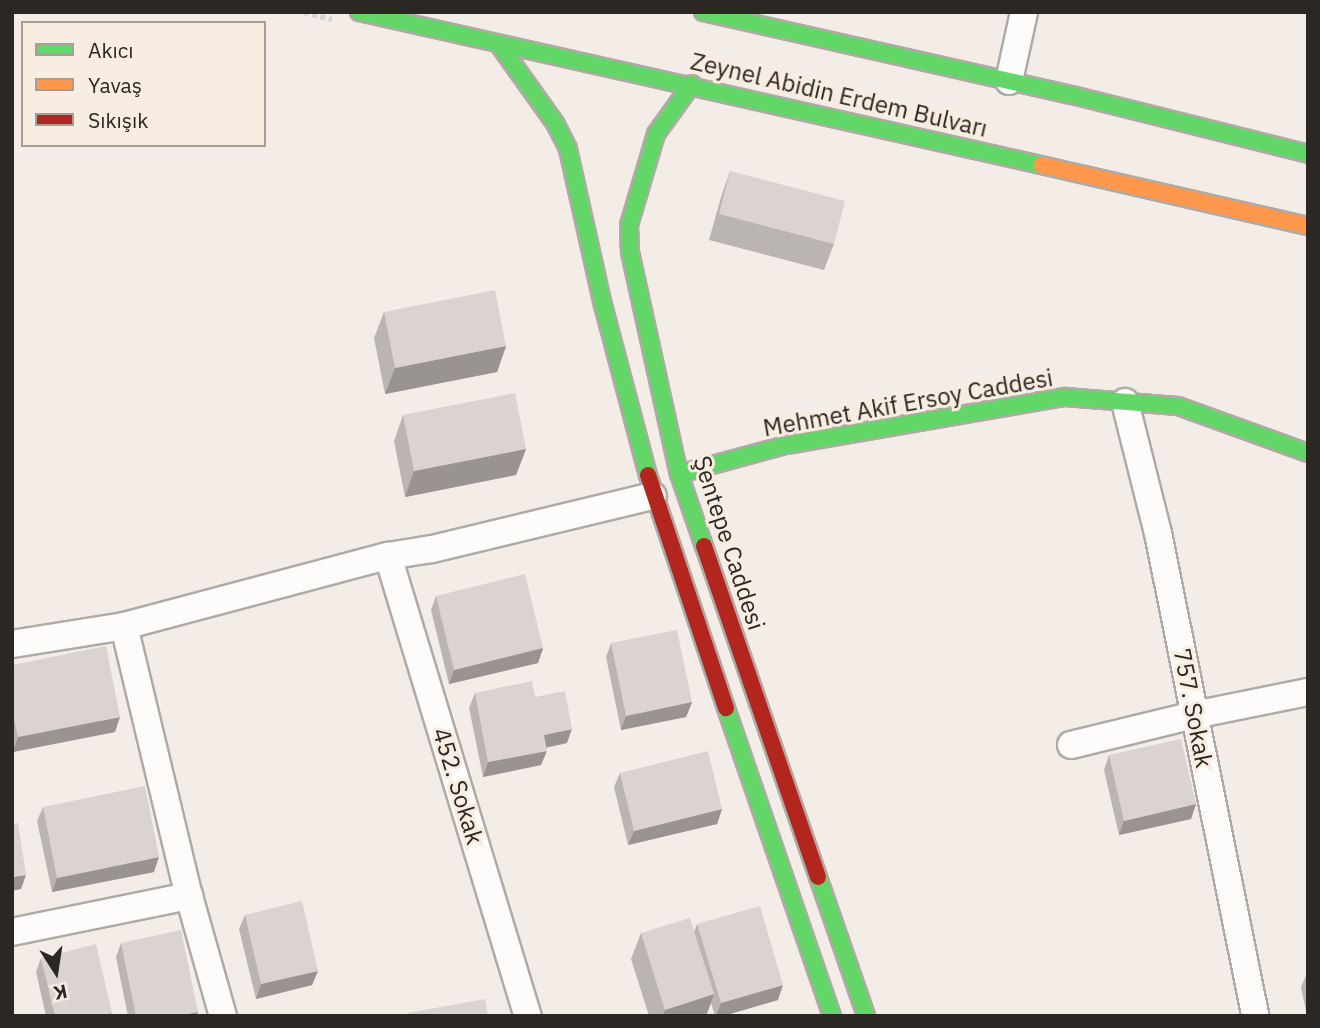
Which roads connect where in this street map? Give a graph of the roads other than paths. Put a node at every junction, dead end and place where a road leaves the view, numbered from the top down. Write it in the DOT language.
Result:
graph roads {
  1 [pos="359,12"];
  2 [pos="703,12"];
  3 [pos="1024,12"];
  4 [pos="500,46"];
  5 [pos="1009,81"];
  6 [pos="692,84"];
  7 [pos="1308,153"];
  8 [pos="1308,226"];
  9 [pos="1125,402"];
  10 [pos="1308,453"];
  11 [pos="679,474"];
  12 [pos="653,496"];
  13 [pos="387,556"];
  14 [pos="124,626"];
  15 [pos="12,645"];
  16 [pos="1308,692"];
  17 [pos="1195,715"];
  18 [pos="1071,745"];
  19 [pos="189,896"];
  20 [pos="12,932"];
  21 [pos="223,1016"];
  22 [pos="528,1016"];
  23 [pos="832,1016"];
  24 [pos="866,1016"];
  25 [pos="1255,1016"];
  1 -- 4 [label="street, Zeynel Abidin Erdem Bulvarı"];
  2 -- 5 [label="street, Zeynel Abidin Erdem Bulvarı"];
  3 -- 5 [label="street"];
  4 -- 6 [label="street, Zeynel Abidin Erdem Bulvarı"];
  4 -- 12 [label="street"];
  5 -- 7 [label="street, Zeynel Abidin Erdem Bulvarı"];
  6 -- 8 [label="street, Zeynel Abidin Erdem Bulvarı"];
  6 -- 11 [label="street, Şentepe Caddesi"];
  9 -- 10 [label="street, Mehmet Akif Ersoy Caddesi"];
  9 -- 11 [label="street, Mehmet Akif Ersoy Caddesi"];
  9 -- 17 [label="street, 757. Sokak"];
  11 -- 24 [label="street, Şentepe Caddesi"];
  12 -- 13 [label="street"];
  12 -- 23 [label="street"];
  13 -- 14 [label="street"];
  13 -- 22 [label="street, 452. Sokak"];
  14 -- 15 [label="street"];
  14 -- 19 [label="street"];
  16 -- 17 [label="street"];
  17 -- 18 [label="street"];
  17 -- 25 [label="street, 757. Sokak"];
  19 -- 20 [label="street"];
  19 -- 21 [label="street"];
}
